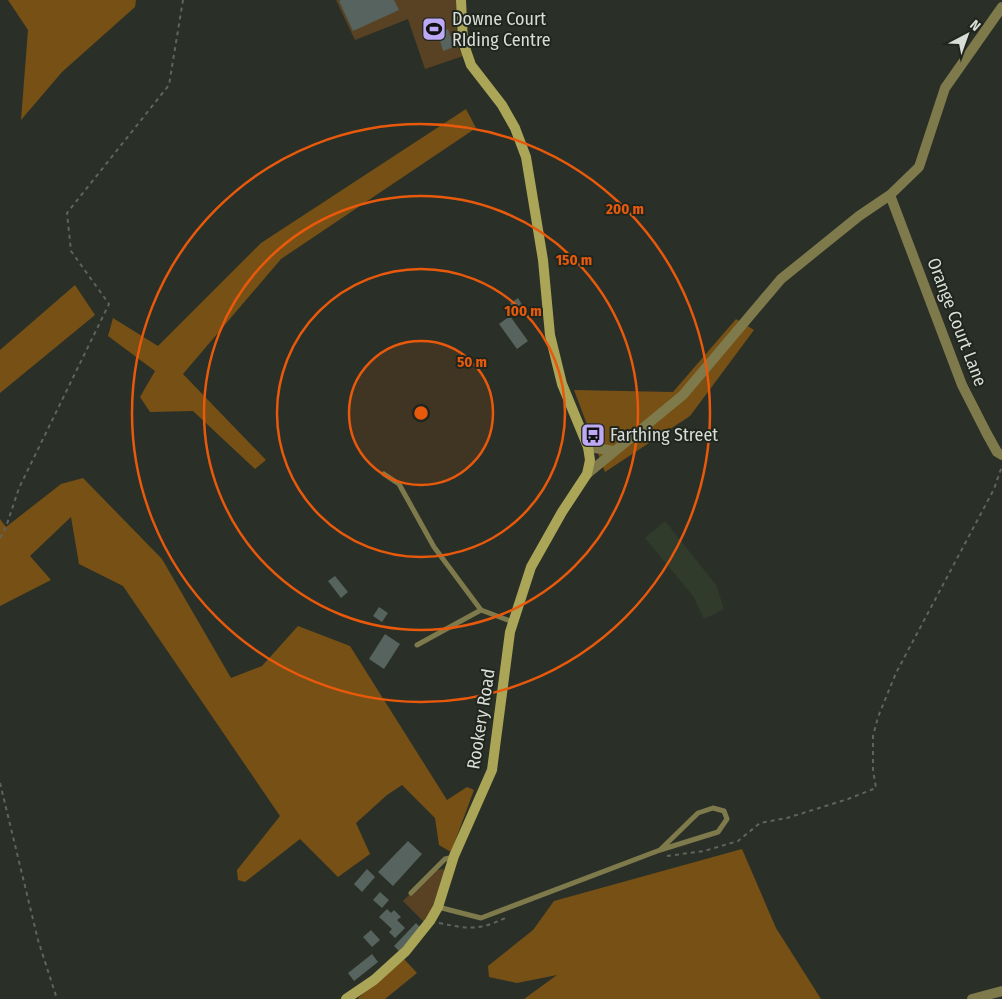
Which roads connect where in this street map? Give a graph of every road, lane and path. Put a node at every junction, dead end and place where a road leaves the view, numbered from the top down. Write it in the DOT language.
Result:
graph roads {
  1 [pos="183,0"];
  2 [pos="461,0"];
  3 [pos="1002,7"];
  4 [pos="890,195"];
  5 [pos="588,447"];
  6 [pos="615,451"];
  7 [pos="1002,455"];
  8 [pos="1002,466"];
  9 [pos="384,474"];
  10 [pos="588,474"];
  11 [pos="0,538"];
  12 [pos="481,610"];
  13 [pos="514,622"];
  14 [pos="417,644"];
  15 [pos="0,783"];
  16 [pos="660,850"];
  17 [pos="454,856"];
  18 [pos="660,857"];
  19 [pos="411,893"];
  20 [pos="438,906"];
  21 [pos="510,915"];
  22 [pos="430,921"];
  23 [pos="1002,991"];
  24 [pos="57,999"];
  25 [pos="346,999"];
  26 [pos="972,999"];
  1 -- 11 [label="path"];
  2 -- 5 [label="street"];
  3 -- 4 [label="street"];
  4 -- 6 [label="street"];
  4 -- 7 [label="street, Orange Court Lane"];
  5 -- 6 [label="street"];
  5 -- 10 [label="street"];
  6 -- 10 [label="street"];
  8 -- 18 [label="path"];
  9 -- 12 [label="lane"];
  10 -- 13 [label="street, Rookery Road"];
  12 -- 13 [label="lane"];
  12 -- 14 [label="lane"];
  13 -- 17 [label="street, Rookery Road"];
  15 -- 24 [label="path"];
  16 -- 16 [label="lane"];
  16 -- 20 [label="lane"];
  17 -- 19 [label="lane"];
  17 -- 20 [label="street, Rookery Road"];
  20 -- 22 [label="street, Rookery Road"];
  21 -- 22 [label="path"];
  22 -- 25 [label="street, Rookery Road"];
  23 -- 26 [label="street"];
}
